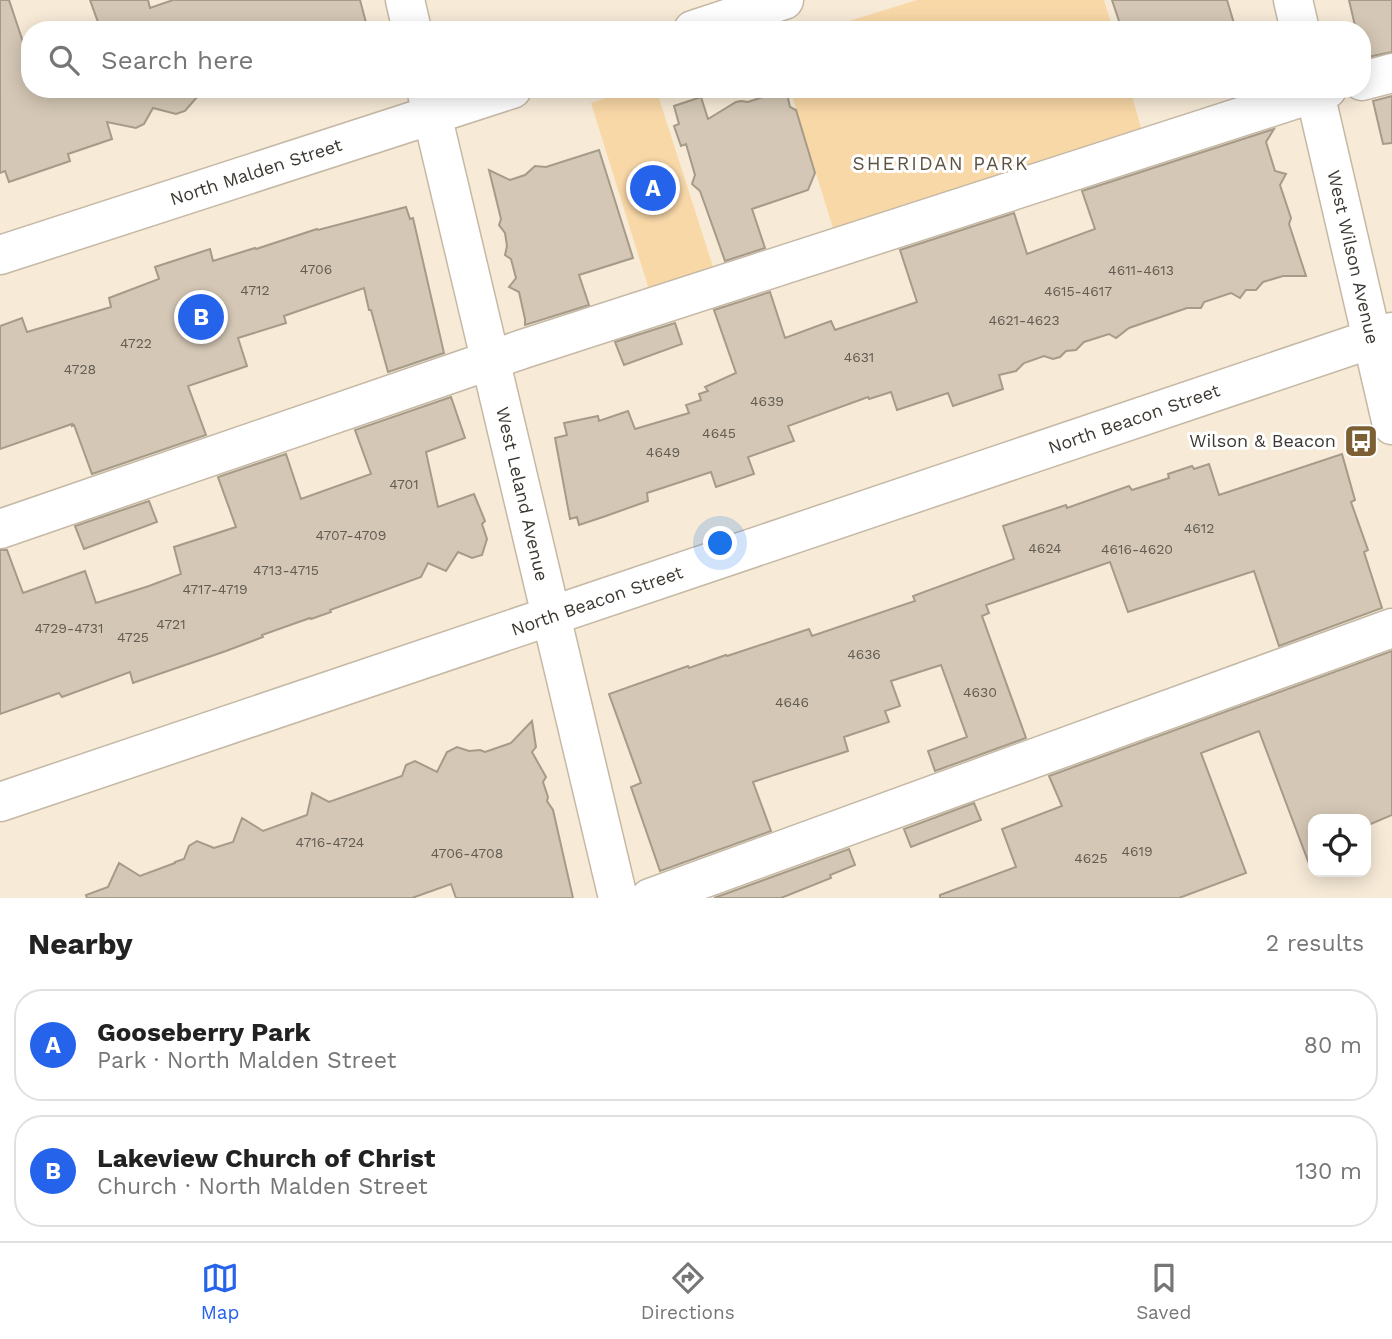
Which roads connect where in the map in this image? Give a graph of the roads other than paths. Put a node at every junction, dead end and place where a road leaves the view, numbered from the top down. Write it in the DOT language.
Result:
graph roads {
  1 [pos="405,0"];
  2 [pos="784,0"];
  3 [pos="1293,0"];
  4 [pos="410,21"];
  5 [pos="720,21"];
  6 [pos="1298,21"];
  7 [pos="1392,73"];
  8 [pos="1371,78"];
  9 [pos="455,98"];
  10 [pos="1293,98"];
  11 [pos="1320,98"];
  12 [pos="429,102"];
  13 [pos="0,255"];
  14 [pos="1382,335"];
  15 [pos="490,360"];
  16 [pos="1392,425"];
  17 [pos="0,529"];
  18 [pos="551,616"];
  19 [pos="1392,628"];
  20 [pos="0,803"];
  21 [pos="618,898"];
  22 [pos="650,898"];
  1 -- 4 [label="street"];
  2 -- 5 [label="street"];
  3 -- 6 [label="street"];
  7 -- 8 [label="street"];
  9 -- 12 [label="street, North Malden Street"];
  10 -- 15 [label="street"];
  11 -- 14 [label="street, West Wilson Avenue"];
  12 -- 13 [label="street, North Malden Street"];
  12 -- 15 [label="street, West Leland Avenue"];
  14 -- 16 [label="street, West Wilson Avenue"];
  14 -- 18 [label="street, North Beacon Street"];
  15 -- 17 [label="street"];
  15 -- 18 [label="street, West Leland Avenue"];
  18 -- 20 [label="street, North Beacon Street"];
  18 -- 21 [label="street, West Leland Avenue"];
  19 -- 22 [label="street"];
}
